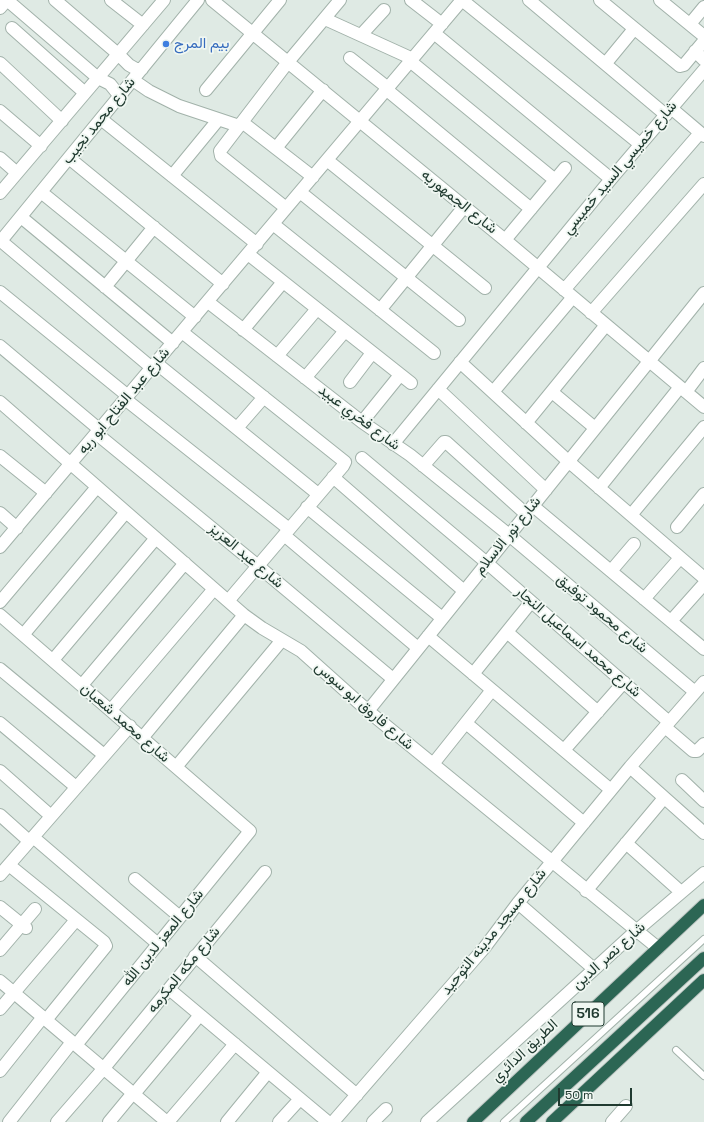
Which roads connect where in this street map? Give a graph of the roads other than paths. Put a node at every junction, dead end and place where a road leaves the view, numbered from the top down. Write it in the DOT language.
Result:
graph roads {
  1 [pos="7,0"];
  2 [pos="55,0"];
  3 [pos="111,0"];
  4 [pos="164,0"];
  5 [pos="198,0"];
  6 [pos="212,0"];
  7 [pos="280,0"];
  8 [pos="340,0"];
  9 [pos="411,0"];
  10 [pos="462,0"];
  11 [pos="529,0"];
  12 [pos="600,0"];
  13 [pos="660,0"];
  14 [pos="704,7"];
  15 [pos="0,8"];
  16 [pos="384,10"];
  17 [pos="325,19"];
  18 [pos="690,24"];
  19 [pos="143,25"];
  20 [pos="12,28"];
  21 [pos="438,29"];
  22 [pos="634,29"];
  23 [pos="254,34"];
  24 [pos="361,35"];
  25 [pos="704,36"];
  26 [pos="704,41"];
  27 [pos="118,54"];
  28 [pos="700,55"];
  29 [pos="350,58"];
  30 [pos="411,60"];
  31 [pos="288,62"];
  32 [pos="0,63"];
  33 [pos="606,63"];
  34 [pos="142,69"];
  35 [pos="704,70"];
  36 [pos="98,78"];
  37 [pos="133,80"];
  38 [pos="700,84"];
  39 [pos="387,89"];
  40 [pos="206,90"];
  41 [pos="322,90"];
  42 [pos="85,93"];
  43 [pos="118,98"];
  44 [pos="0,111"];
  45 [pos="668,112"];
  46 [pos="101,119"];
  47 [pos="62,120"];
  48 [pos="218,120"];
  49 [pos="360,121"];
  50 [pos="241,124"];
  51 [pos="702,134"];
  52 [pos="640,144"];
  53 [pos="41,146"];
  54 [pos="276,148"];
  55 [pos="0,158"];
  56 [pos="69,158"];
  57 [pos="327,160"];
  58 [pos="565,168"];
  59 [pos="17,173"];
  60 [pos="172,176"];
  61 [pos="313,177"];
  62 [pos="611,179"];
  63 [pos="555,180"];
  64 [pos="704,184"];
  65 [pos="41,192"];
  66 [pos="300,192"];
  67 [pos="0,193"];
  68 [pos="464,207"];
  69 [pos="286,208"];
  70 [pos="531,209"];
  71 [pos="21,217"];
  72 [pos="273,224"];
  73 [pos="154,227"];
  74 [pos="505,240"];
  75 [pos="0,242"];
  76 [pos="257,244"];
  77 [pos="433,246"];
  78 [pos="248,254"];
  79 [pos="126,261"];
  80 [pos="537,267"];
  81 [pos="406,278"];
  82 [pos="283,282"];
  83 [pos="223,284"];
  84 [pos="105,287"];
  85 [pos="485,288"];
  86 [pos="0,292"];
  87 [pos="569,293"];
  88 [pos="702,300"];
  89 [pos="208,302"];
  90 [pos="317,308"];
  91 [pos="380,310"];
  92 [pos="592,313"];
  93 [pos="195,317"];
  94 [pos="460,320"];
  95 [pos="606,325"];
  96 [pos="243,330"];
  97 [pos="345,331"];
  98 [pos="182,332"];
  99 [pos="173,343"];
  100 [pos="0,346"];
  101 [pos="372,353"];
  102 [pos="434,353"];
  103 [pos="277,356"];
  104 [pos="649,361"];
  105 [pos="460,362"];
  106 [pos="154,365"];
  107 [pos="704,368"];
  108 [pos="400,374"];
  109 [pos="305,378"];
  110 [pos="350,382"];
  111 [pos="411,383"];
  112 [pos="683,389"];
  113 [pos="438,390"];
  114 [pos="493,392"];
  115 [pos="552,392"];
  116 [pos="264,397"];
  117 [pos="127,398"];
  118 [pos="0,402"];
  119 [pos="704,407"];
  120 [pos="362,422"];
  121 [pos="526,423"];
  122 [pos="704,427"];
  123 [pos="237,428"];
  124 [pos="595,428"];
  125 [pos="98,432"];
  126 [pos="393,444"];
  127 [pos="0,456"];
  128 [pos="362,458"];
  129 [pos="568,461"];
  130 [pos="71,464"];
  131 [pos="423,466"];
  132 [pos="333,477"];
  133 [pos="97,487"];
  134 [pos="599,488"];
  135 [pos="546,490"];
  136 [pos="46,493"];
  137 [pos="318,494"];
  138 [pos="704,494"];
  139 [pos="307,507"];
  140 [pos="529,510"];
  141 [pos="126,512"];
  142 [pos="0,513"];
  143 [pos="631,515"];
  144 [pos="677,527"];
  145 [pos="17,528"];
  146 [pos="287,532"];
  147 [pos="509,535"];
  148 [pos="156,538"];
  149 [pos="634,544"];
  150 [pos="0,547"];
  151 [pos="680,558"];
  152 [pos="185,563"];
  153 [pos="487,563"];
  154 [pos="258,566"];
  155 [pos="611,571"];
  156 [pos="704,578"];
  157 [pos="704,584"];
  158 [pos="214,589"];
  159 [pos="464,591"];
  160 [pos="644,599"];
  161 [pos="228,601"];
  162 [pos="0,602"];
  163 [pos="531,602"];
  164 [pos="0,615"];
  165 [pos="244,615"];
  166 [pos="442,618"];
  167 [pos="671,621"];
  168 [pos="507,632"];
  169 [pos="23,635"];
  170 [pos="428,636"];
  171 [pos="282,640"];
  172 [pos="702,642"];
  173 [pos="418,648"];
  174 [pos="52,660"];
  175 [pos="0,669"];
  176 [pos="473,674"];
  177 [pos="393,679"];
  178 [pos="624,682"];
  179 [pos="704,682"];
  180 [pos="82,685"];
  181 [pos="492,690"];
  182 [pos="695,692"];
  183 [pos="111,710"];
  184 [pos="368,711"];
  185 [pos="598,712"];
  186 [pos="0,723"];
  187 [pos="466,723"];
  188 [pos="667,724"];
  189 [pos="130,726"];
  190 [pos="142,737"];
  191 [pos="704,744"];
  192 [pos="564,750"];
  193 [pos="104,755"];
  194 [pos="433,764"];
  195 [pos="176,767"];
  196 [pos="630,767"];
  197 [pos="0,771"];
  198 [pos="682,780"];
  199 [pos="76,787"];
  200 [pos="611,790"];
  201 [pos="664,798"];
  202 [pos="704,800"];
  203 [pos="0,815"];
  204 [pos="51,816"];
  205 [pos="584,823"];
  206 [pos="250,831"];
  207 [pos="704,833"];
  208 [pos="31,839"];
  209 [pos="626,843"];
  210 [pos="552,862"];
  211 [pos="4,868"];
  212 [pos="264,872"];
  213 [pos="704,873"];
  214 [pos="135,879"];
  215 [pos="586,891"];
  216 [pos="681,892"];
  217 [pos="518,903"];
  218 [pos="704,905"];
  219 [pos="0,907"];
  220 [pos="35,909"];
  221 [pos="180,918"];
  222 [pos="76,920"];
  223 [pos="24,926"];
  224 [pos="636,932"];
  225 [pos="704,939"];
  226 [pos="158,944"];
  227 [pos="658,948"];
  228 [pos="0,950"];
  229 [pos="195,956"];
  230 [pos="704,958"];
  231 [pos="594,969"];
  232 [pos="704,980"];
  233 [pos="0,981"];
  234 [pos="169,988"];
  235 [pos="14,993"];
  236 [pos="0,1009"];
  237 [pos="200,1015"];
  238 [pos="45,1018"];
  239 [pos="74,1043"];
  240 [pos="235,1044"];
  241 [pos="676,1050"];
  242 [pos="104,1068"];
  243 [pos="0,1071"];
  244 [pos="268,1072"];
  245 [pos="704,1076"];
  246 [pos="134,1094"];
  247 [pos="357,1096"];
  248 [pos="300,1099"];
  249 [pos="626,1106"];
  250 [pos="386,1109"];
  251 [pos="164,1121"];
  252 [pos="9,1122"];
  253 [pos="57,1122"];
  254 [pos="109,1122"];
  255 [pos="227,1122"];
  256 [pos="279,1122"];
  257 [pos="328,1122"];
  258 [pos="333,1122"];
  259 [pos="373,1122"];
  260 [pos="427,1122"];
  261 [pos="473,1122"];
  262 [pos="504,1122"];
  263 [pos="526,1122"];
  264 [pos="552,1122"];
  265 [pos="612,1122"];
  1 -- 15 [label="street"];
  1 -- 36 [label="street"];
  2 -- 27 [label="street"];
  3 -- 19 [label="street"];
  4 -- 19 [label="street, شارع محمد نجيب"];
  5 -- 34 [label="street, شارع محمد نجيب"];
  6 -- 23 [label="street, شارع الجمهوريه"];
  7 -- 23 [label="street"];
  8 -- 17 [label="street"];
  9 -- 21 [label="street"];
  10 -- 21 [label="street, شارع عبد الفتاح ابو ريه"];
  10 -- 52 [label="street"];
  11 -- 33 [label="street"];
  12 -- 22 [label="street"];
  13 -- 18 [label="street"];
  14 -- 18 [label="street"];
  16 -- 24 [label="street"];
  17 -- 24 [label="street"];
  17 -- 31 [label="street"];
  18 -- 25 [label="street"];
  19 -- 27 [label="street, شارع محمد نجيب"];
  20 -- 42 [label="street"];
  21 -- 30 [label="street, شارع عبد الفتاح ابو ريه"];
  21 -- 62 [label="street"];
  22 -- 28 [label="street"];
  22 -- 33 [label="street"];
  23 -- 31 [label="street, شارع الجمهوريه"];
  23 -- 40 [label="street"];
  24 -- 30 [label="street"];
  26 -- 28 [label="street"];
  27 -- 34 [label="street"];
  27 -- 36 [label="street, شارع محمد نجيب"];
  29 -- 39 [label="street"];
  30 -- 39 [label="street, شارع عبد الفتاح ابو ريه"];
  30 -- 63 [label="street"];
  31 -- 41 [label="street, شارع الجمهوريه"];
  31 -- 50 [label="street"];
  32 -- 47 [label="street"];
  33 -- 45 [label="street"];
  34 -- 37 [label="street, شارع محمد نجيب"];
  35 -- 38 [label="street, شارع خميسي السيد خميسي"];
  36 -- 42 [label="street, شارع محمد نجيب"];
  36 -- 43 [label="street"];
  37 -- 43 [label="street, شارع محمد نجيب"];
  37 -- 48 [label="street"];
  38 -- 45 [label="street, شارع خميسي السيد خميسي"];
  39 -- 49 [label="street, شارع عبد الفتاح ابو ريه"];
  39 -- 70 [label="street"];
  41 -- 49 [label="street, شارع الجمهوريه"];
  41 -- 54 [label="street"];
  42 -- 47 [label="street, شارع محمد نجيب"];
  43 -- 46 [label="street, شارع محمد نجيب"];
  44 -- 53 [label="street"];
  45 -- 51 [label="street"];
  45 -- 52 [label="street, شارع خميسي السيد خميسي"];
  46 -- 56 [label="street, شارع محمد نجيب"];
  46 -- 60 [label="street"];
  47 -- 53 [label="street, شارع محمد نجيب"];
  48 -- 50 [label="street"];
  48 -- 60 [label="street"];
  49 -- 57 [label="street, شارع عبد الفتاح ابو ريه"];
  49 -- 68 [label="street, شارع الجمهوريه"];
  50 -- 54 [label="street"];
  50 -- 69 [label="street"];
  51 -- 87 [label="street"];
  52 -- 62 [label="street, شارع خميسي السيد خميسي"];
  53 -- 59 [label="street, شارع محمد نجيب"];
  54 -- 61 [label="street"];
  55 -- 59 [label="street"];
  56 -- 65 [label="street, شارع محمد نجيب"];
  56 -- 73 [label="street"];
  57 -- 61 [label="street, شارع عبد الفتاح ابو ريه"];
  57 -- 77 [label="street"];
  58 -- 63 [label="street"];
  59 -- 67 [label="street, شارع محمد نجيب"];
  60 -- 76 [label="street"];
  61 -- 66 [label="street, شارع عبد الفتاح ابو ريه"];
  62 -- 80 [label="street, شارع خميسي السيد خميسي"];
  63 -- 70 [label="street"];
  64 -- 92 [label="street"];
  65 -- 71 [label="street, شارع محمد نجيب"];
  65 -- 79 [label="street"];
  66 -- 69 [label="street, شارع عبد الفتاح ابو ريه"];
  66 -- 81 [label="street"];
  68 -- 74 [label="street, شارع الجمهوريه"];
  68 -- 77 [label="street"];
  69 -- 72 [label="street, شارع عبد الفتاح ابو ريه"];
  70 -- 74 [label="street"];
  71 -- 75 [label="street, شارع محمد نجيب"];
  71 -- 84 [label="street"];
  72 -- 76 [label="street, شارع عبد الفتاح ابو ريه"];
  72 -- 91 [label="street"];
  73 -- 79 [label="street"];
  73 -- 83 [label="street"];
  74 -- 80 [label="street, شارع الجمهوريه"];
  75 -- 106 [label="street"];
  76 -- 78 [label="street, شارع عبد الفتاح ابو ريه"];
  77 -- 81 [label="street"];
  77 -- 85 [label="street"];
  78 -- 82 [label="street"];
  78 -- 83 [label="street, شارع عبد الفتاح ابو ريه"];
  79 -- 84 [label="street"];
  79 -- 93 [label="street"];
  80 -- 87 [label="street, شارع الجمهوريه"];
  80 -- 105 [label="street, شارع خميسي السيد خميسي"];
  81 -- 91 [label="street"];
  81 -- 94 [label="street"];
  82 -- 90 [label="street"];
  82 -- 96 [label="street"];
  83 -- 89 [label="street, شارع عبد الفتاح ابو ريه"];
  84 -- 99 [label="street"];
  86 -- 117 [label="street"];
  87 -- 92 [label="street, شارع الجمهوريه"];
  87 -- 114 [label="street"];
  88 -- 104 [label="street, شارع نور الاسلام"];
  89 -- 93 [label="street, شارع عبد الفتاح ابو ريه"];
  89 -- 96 [label="street, شارع فخري عبيد"];
  90 -- 97 [label="street"];
  90 -- 103 [label="street"];
  91 -- 102 [label="street"];
  92 -- 95 [label="street, شارع الجمهوريه"];
  93 -- 98 [label="street, شارع عبد الفتاح ابو ريه"];
  95 -- 104 [label="street, شارع الجمهوريه"];
  95 -- 115 [label="street"];
  96 -- 103 [label="street, شارع فخري عبيد"];
  97 -- 101 [label="street"];
  97 -- 109 [label="street"];
  98 -- 99 [label="street, شارع عبد الفتاح ابو ريه"];
  98 -- 116 [label="street"];
  99 -- 106 [label="street, شارع عبد الفتاح ابو ريه"];
  100 -- 125 [label="street, شارع عبد العزيز"];
  101 -- 108 [label="street"];
  101 -- 110 [label="street"];
  103 -- 109 [label="street, شارع فخري عبيد"];
  104 -- 112 [label="street, شارع الجمهوريه"];
  104 -- 124 [label="street, شارع نور الاسلام"];
  105 -- 113 [label="street, شارع خميسي السيد خميسي"];
  105 -- 114 [label="street"];
  106 -- 117 [label="street, شارع عبد الفتاح ابو ريه"];
  106 -- 123 [label="street"];
  107 -- 112 [label="street"];
  108 -- 111 [label="street"];
  108 -- 120 [label="street"];
  109 -- 120 [label="street, شارع فخري عبيد"];
  112 -- 119 [label="street, شارع الجمهوريه"];
  112 -- 134 [label="street"];
  113 -- 126 [label="street, شارع خميسي السيد خميسي"];
  113 -- 135 [label="street"];
  114 -- 121 [label="street"];
  115 -- 121 [label="street"];
  115 -- 124 [label="street"];
  116 -- 123 [label="street"];
  116 -- 132 [label="street"];
  117 -- 125 [label="street, شارع عبد الفتاح ابو ريه"];
  117 -- 146 [label="street"];
  118 -- 130 [label="street, شارع فاروق ابو سوس"];
  120 -- 126 [label="street, شارع فخري عبيد"];
  121 -- 129 [label="street"];
  122 -- 143 [label="street"];
  123 -- 137 [label="street"];
  124 -- 129 [label="street, شارع نور الاسلام"];
  125 -- 130 [label="street, شارع عبد الفتاح ابو ريه"];
  125 -- 154 [label="street, شارع عبد العزيز"];
  126 -- 131 [label="street, شارع فخري عبيد"];
  127 -- 136 [label="street"];
  128 -- 153 [label="street, شارع محمد اسماعيل النجار"];
  129 -- 134 [label="street"];
  129 -- 135 [label="street, شارع نور الاسلام"];
  130 -- 133 [label="street, شارع فاروق ابو سوس"];
  130 -- 136 [label="street, شارع عبد الفتاح ابو ريه"];
  131 -- 140 [label="street"];
  131 -- 147 [label="street, شارع فخري عبيد"];
  132 -- 137 [label="street"];
  132 -- 159 [label="street"];
  133 -- 141 [label="street, شارع فاروق ابو سوس"];
  133 -- 162 [label="street"];
  134 -- 143 [label="street"];
  135 -- 140 [label="street, شارع نور الاسلام"];
  136 -- 145 [label="street, شارع عبد الفتاح ابو ريه"];
  137 -- 139 [label="street"];
  138 -- 144 [label="street"];
  139 -- 146 [label="street"];
  139 -- 166 [label="street"];
  140 -- 147 [label="street, شارع نور الاسلام"];
  140 -- 155 [label="street"];
  141 -- 148 [label="street, شارع فاروق ابو سوس"];
  141 -- 169 [label="street"];
  142 -- 145 [label="street"];
  143 -- 151 [label="street"];
  145 -- 150 [label="street, شارع عبد الفتاح ابو ريه"];
  146 -- 154 [label="street"];
  146 -- 173 [label="street"];
  147 -- 153 [label="street, شارع نور الاسلام"];
  147 -- 182 [label="street, شارع محمود توفيق"];
  148 -- 152 [label="street, شارع فاروق ابو سوس"];
  148 -- 174 [label="street"];
  149 -- 155 [label="street"];
  151 -- 156 [label="street"];
  151 -- 160 [label="street"];
  152 -- 158 [label="street, شارع فاروق ابو سوس"];
  152 -- 180 [label="street"];
  153 -- 159 [label="street, شارع نور الاسلام"];
  153 -- 163 [label="street, شارع محمد اسماعيل النجار"];
  154 -- 161 [label="street"];
  154 -- 177 [label="street, شارع عبد العزيز"];
  155 -- 160 [label="street"];
  157 -- 167 [label="street"];
  158 -- 161 [label="street, شارع فاروق ابو سوس"];
  158 -- 183 [label="street"];
  159 -- 166 [label="street, شارع نور الاسلام"];
  160 -- 167 [label="street"];
  161 -- 165 [label="street, شارع فاروق ابو سوس"];
  163 -- 168 [label="street"];
  163 -- 178 [label="street, شارع محمد اسماعيل النجار"];
  164 -- 169 [label="street, شارع محمد شعبان"];
  165 -- 171 [label="street, شارع فاروق ابو سوس"];
  165 -- 190 [label="street"];
  166 -- 170 [label="street, شارع نور الاسلام"];
  167 -- 172 [label="street"];
  168 -- 176 [label="street"];
  168 -- 185 [label="street"];
  169 -- 174 [label="street, شارع محمد شعبان"];
  170 -- 173 [label="street, شارع نور الاسلام"];
  170 -- 176 [label="street"];
  171 -- 184 [label="street, شارع فاروق ابو سوس"];
  171 -- 195 [label="street"];
  173 -- 177 [label="street, شارع نور الاسلام"];
  174 -- 180 [label="street, شارع محمد شعبان"];
  175 -- 193 [label="street"];
  176 -- 181 [label="street"];
  177 -- 184 [label="street, شارع نور الاسلام"];
  178 -- 185 [label="street"];
  178 -- 188 [label="street, شارع محمد اسماعيل النجار"];
  179 -- 182 [label="street, شارع مسجد مدينه التوحيد"];
  180 -- 183 [label="street, شارع محمد شعبان"];
  181 -- 187 [label="street"];
  181 -- 192 [label="street"];
  182 -- 188 [label="street, شارع مسجد مدينه التوحيد"];
  183 -- 189 [label="street, شارع محمد شعبان"];
  184 -- 194 [label="street, شارع فاروق ابو سوس"];
  185 -- 192 [label="street"];
  186 -- 199 [label="street"];
  187 -- 194 [label="street"];
  187 -- 205 [label="street"];
  188 -- 191 [label="street, شارع محمد اسماعيل النجار"];
  188 -- 196 [label="street, شارع مسجد مدينه التوحيد"];
  189 -- 190 [label="street, شارع محمد شعبان"];
  189 -- 193 [label="street"];
  190 -- 195 [label="street, شارع محمد شعبان"];
  192 -- 200 [label="street"];
  193 -- 199 [label="street"];
  194 -- 210 [label="street, شارع فاروق ابو سوس"];
  195 -- 206 [label="street, شارع محمد شعبان"];
  196 -- 200 [label="street, شارع مسجد مدينه التوحيد"];
  196 -- 201 [label="street"];
  197 -- 204 [label="street"];
  198 -- 202 [label="street"];
  199 -- 204 [label="street"];
  200 -- 205 [label="street, شارع مسجد مدينه التوحيد"];
  201 -- 207 [label="street"];
  201 -- 209 [label="street"];
  203 -- 208 [label="street"];
  204 -- 208 [label="street"];
  205 -- 210 [label="street, شارع مسجد مدينه التوحيد"];
  206 -- 221 [label="street, شارع المعز لدين الله"];
  208 -- 211 [label="street"];
  208 -- 226 [label="street"];
  209 -- 215 [label="street"];
  209 -- 216 [label="street"];
  210 -- 215 [label="street, شارع فاروق ابو سوس"];
  210 -- 217 [label="street, شارع مسجد مدينه التوحيد"];
  211 -- 222 [label="street"];
  212 -- 229 [label="street, شارع مكه المكرمه"];
  213 -- 216 [label="street, شارع نصر الدين"];
  214 -- 221 [label="street"];
  215 -- 224 [label="street, شارع فاروق ابو سوس"];
  216 -- 224 [label="street, شارع نصر الدين"];
  217 -- 231 [label="street"];
  217 -- 247 [label="street, شارع مسجد مدينه التوحيد"];
  218 -- 227 [label="highway, الطريق الدائري / 516"];
  219 -- 223 [label="street"];
  220 -- 223 [label="street"];
  221 -- 226 [label="street, شارع المعز لدين الله"];
  222 -- 235 [label="street"];
  222 -- 238 [label="street"];
  223 -- 228 [label="street"];
  224 -- 227 [label="street, شارع فاروق ابو سوس"];
  224 -- 231 [label="street, شارع نصر الدين"];
  225 -- 262 [label="lane"];
  226 -- 239 [label="street, شارع المعز لدين الله"];
  227 -- 261 [label="highway, الطريق الدائري / 516"];
  229 -- 234 [label="street, شارع مكه المكرمه"];
  229 -- 247 [label="street"];
  230 -- 263 [label="highway, 516"];
  231 -- 260 [label="street, شارع نصر الدين"];
  232 -- 264 [label="highway"];
  233 -- 235 [label="street"];
  234 -- 237 [label="street"];
  234 -- 242 [label="street, شارع مكه المكرمه"];
  235 -- 236 [label="street"];
  235 -- 238 [label="street"];
  237 -- 240 [label="street"];
  237 -- 246 [label="street"];
  238 -- 239 [label="street"];
  238 -- 243 [label="street"];
  239 -- 242 [label="street"];
  239 -- 252 [label="street, شارع المعز لدين الله"];
  240 -- 244 [label="street"];
  240 -- 251 [label="street"];
  241 -- 245 [label="lane"];
  242 -- 246 [label="street"];
  242 -- 253 [label="street, شارع مكه المكرمه"];
  244 -- 248 [label="street"];
  244 -- 255 [label="street"];
  246 -- 251 [label="street"];
  246 -- 254 [label="street"];
  247 -- 258 [label="street, شارع مسجد مدينه التوحيد"];
  248 -- 256 [label="street"];
  248 -- 257 [label="street"];
  249 -- 265 [label="street"];
  250 -- 259 [label="street"];
}
